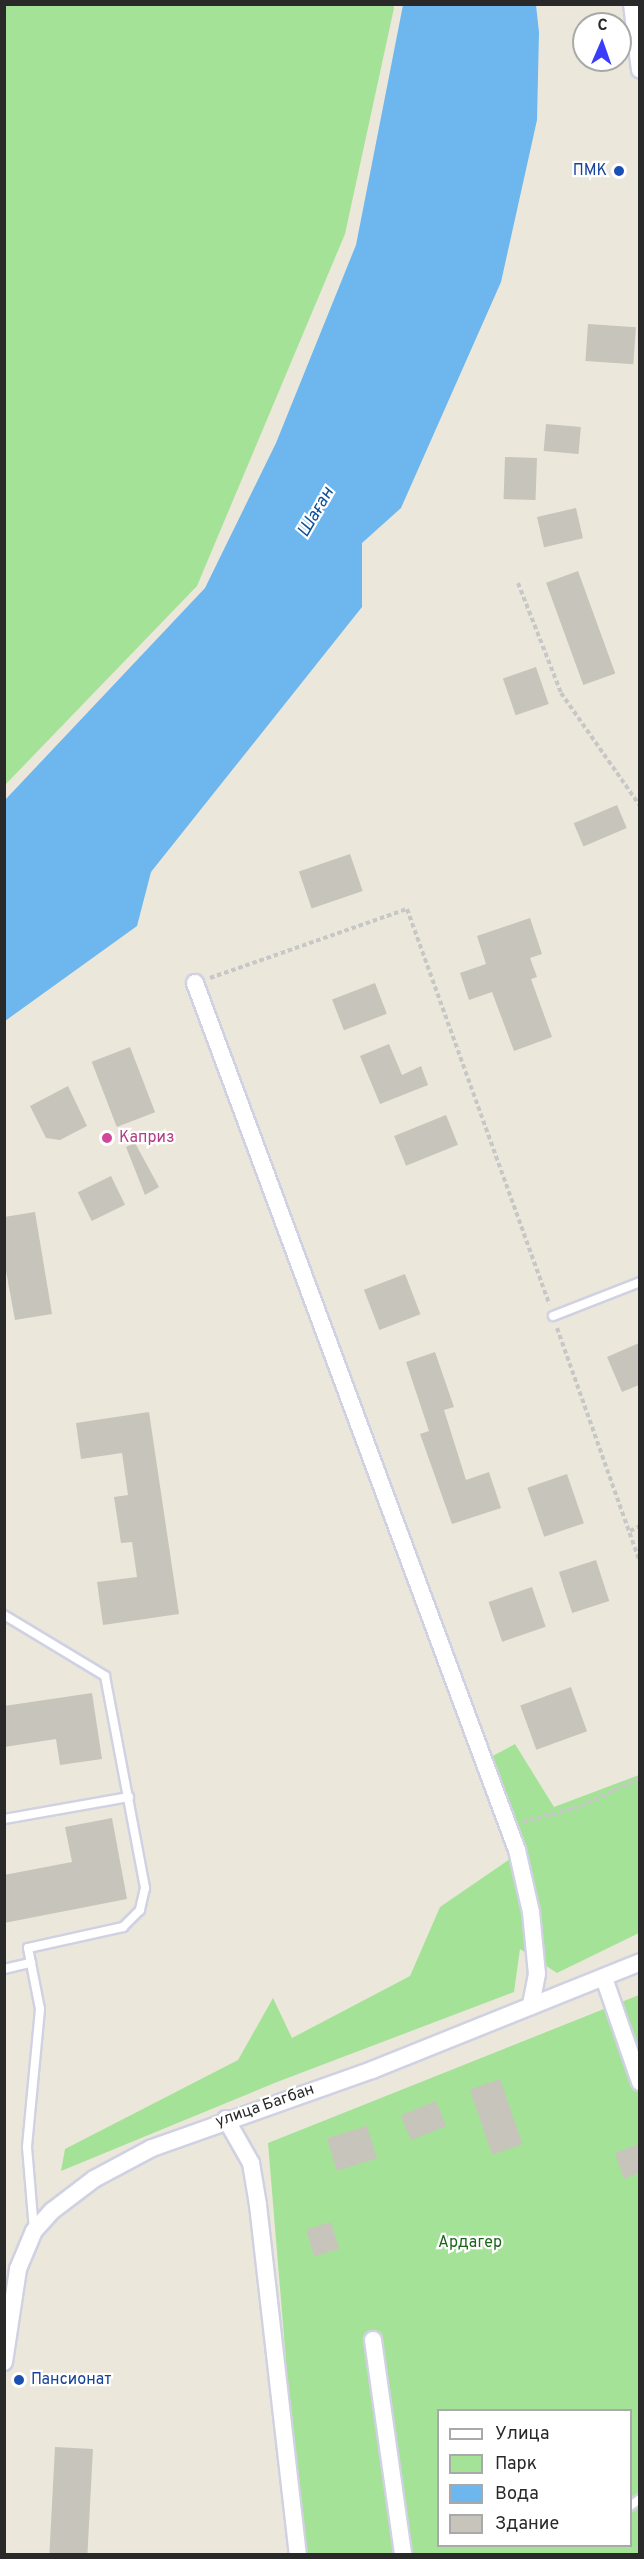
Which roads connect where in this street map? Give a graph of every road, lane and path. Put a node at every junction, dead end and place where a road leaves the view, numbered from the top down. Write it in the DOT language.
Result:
graph roads {
  1 [pos="632,4"];
  2 [pos="639,70"];
  3 [pos="518,583"];
  4 [pos="639,806"];
  5 [pos="195,983"];
  6 [pos="639,1282"];
  7 [pos="553,1316"];
  8 [pos="639,1526"];
  9 [pos="630,1531"];
  10 [pos="639,1562"];
  11 [pos="4,1615"];
  12 [pos="639,1778"];
  13 [pos="129,1797"];
  14 [pos="4,1819"];
  15 [pos="508,1826"];
  16 [pos="639,1962"];
  17 [pos="31,1963"];
  18 [pos="4,1969"];
  19 [pos="604,1978"];
  20 [pos="531,2007"];
  21 [pos="639,2082"];
  22 [pos="226,2119"];
  23 [pos="34,2231"];
  24 [pos="373,2340"];
  25 [pos="4,2362"];
  26 [pos="298,2554"];
  27 [pos="403,2554"];
  1 -- 2 [label="street"];
  3 -- 4 [label="path"];
  5 -- 7 [label="path"];
  5 -- 15 [label="street"];
  6 -- 7 [label="lane"];
  7 -- 9 [label="path"];
  8 -- 9 [label="path"];
  9 -- 10 [label="path"];
  11 -- 13 [label="lane"];
  12 -- 15 [label="path"];
  13 -- 14 [label="lane"];
  13 -- 17 [label="lane"];
  15 -- 20 [label="street"];
  16 -- 19 [label="street, улица Багбан"];
  17 -- 18 [label="lane"];
  17 -- 23 [label="lane"];
  19 -- 20 [label="street, улица Багбан"];
  19 -- 21 [label="street"];
  20 -- 22 [label="street, улица Багбан"];
  22 -- 23 [label="street, улица Багбан"];
  22 -- 26 [label="street"];
  23 -- 25 [label="street, улица Багбан"];
  24 -- 27 [label="street"];
}
